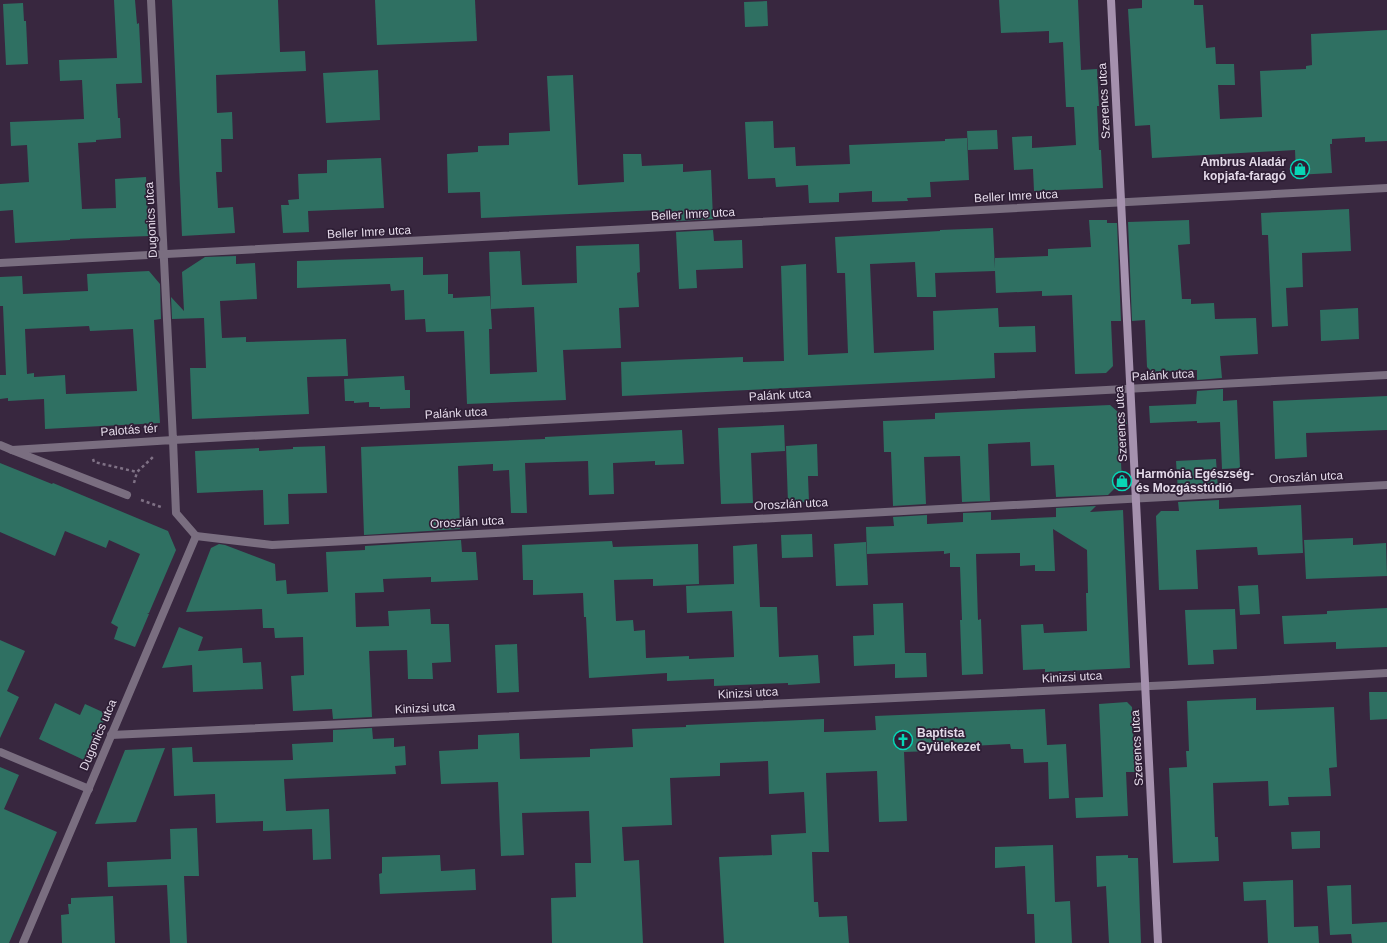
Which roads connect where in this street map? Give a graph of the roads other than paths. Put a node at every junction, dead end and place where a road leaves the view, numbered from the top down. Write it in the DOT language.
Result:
graph roads {
  1 [pos="151,0"];
  2 [pos="1111,0"];
  3 [pos="1387,188"];
  4 [pos="1122,202"];
  5 [pos="165,255"];
  6 [pos="0,264"];
  7 [pos="1387,375"];
  8 [pos="1130,388"];
  9 [pos="173,440"];
  10 [pos="0,445"];
  11 [pos="12,450"];
  12 [pos="1387,485"];
  13 [pos="127,495"];
  14 [pos="1137,498"];
  15 [pos="196,536"];
  16 [pos="1387,673"];
  17 [pos="1146,686"];
  18 [pos="111,735"];
  19 [pos="0,752"];
  20 [pos="89,789"];
  21 [pos="23,943"];
  22 [pos="1158,943"];
  1 -- 5 [label="street, Dugonics utca"];
  2 -- 4 [label="street, Szerencs utca"];
  3 -- 4 [label="street, Beller Imre utca"];
  4 -- 5 [label="street, Beller Imre utca"];
  4 -- 8 [label="street, Szerencs utca"];
  5 -- 6 [label="street, Beller Imre utca"];
  5 -- 9 [label="street, Dugonics utca"];
  7 -- 8 [label="street, Palánk utca"];
  8 -- 9 [label="street, Palánk utca"];
  8 -- 14 [label="street, Szerencs utca"];
  9 -- 11 [label="street, Palotás tér"];
  9 -- 15 [label="street, Palotás tér"];
  10 -- 11 [label="street, Palotás tér"];
  11 -- 13 [label="street, Palotás tér"];
  12 -- 14 [label="street, Oroszlán utca"];
  14 -- 15 [label="street, Oroszlán utca"];
  14 -- 17 [label="street, Szerencs utca"];
  15 -- 18 [label="street, Dugonics utca"];
  16 -- 17 [label="street, Kinizsi utca"];
  17 -- 18 [label="street, Kinizsi utca"];
  17 -- 22 [label="street, Szerencs utca"];
  18 -- 20 [label="street, Dugonics utca"];
  19 -- 20 [label="street"];
  20 -- 21 [label="street, Dugonics utca"];
}
